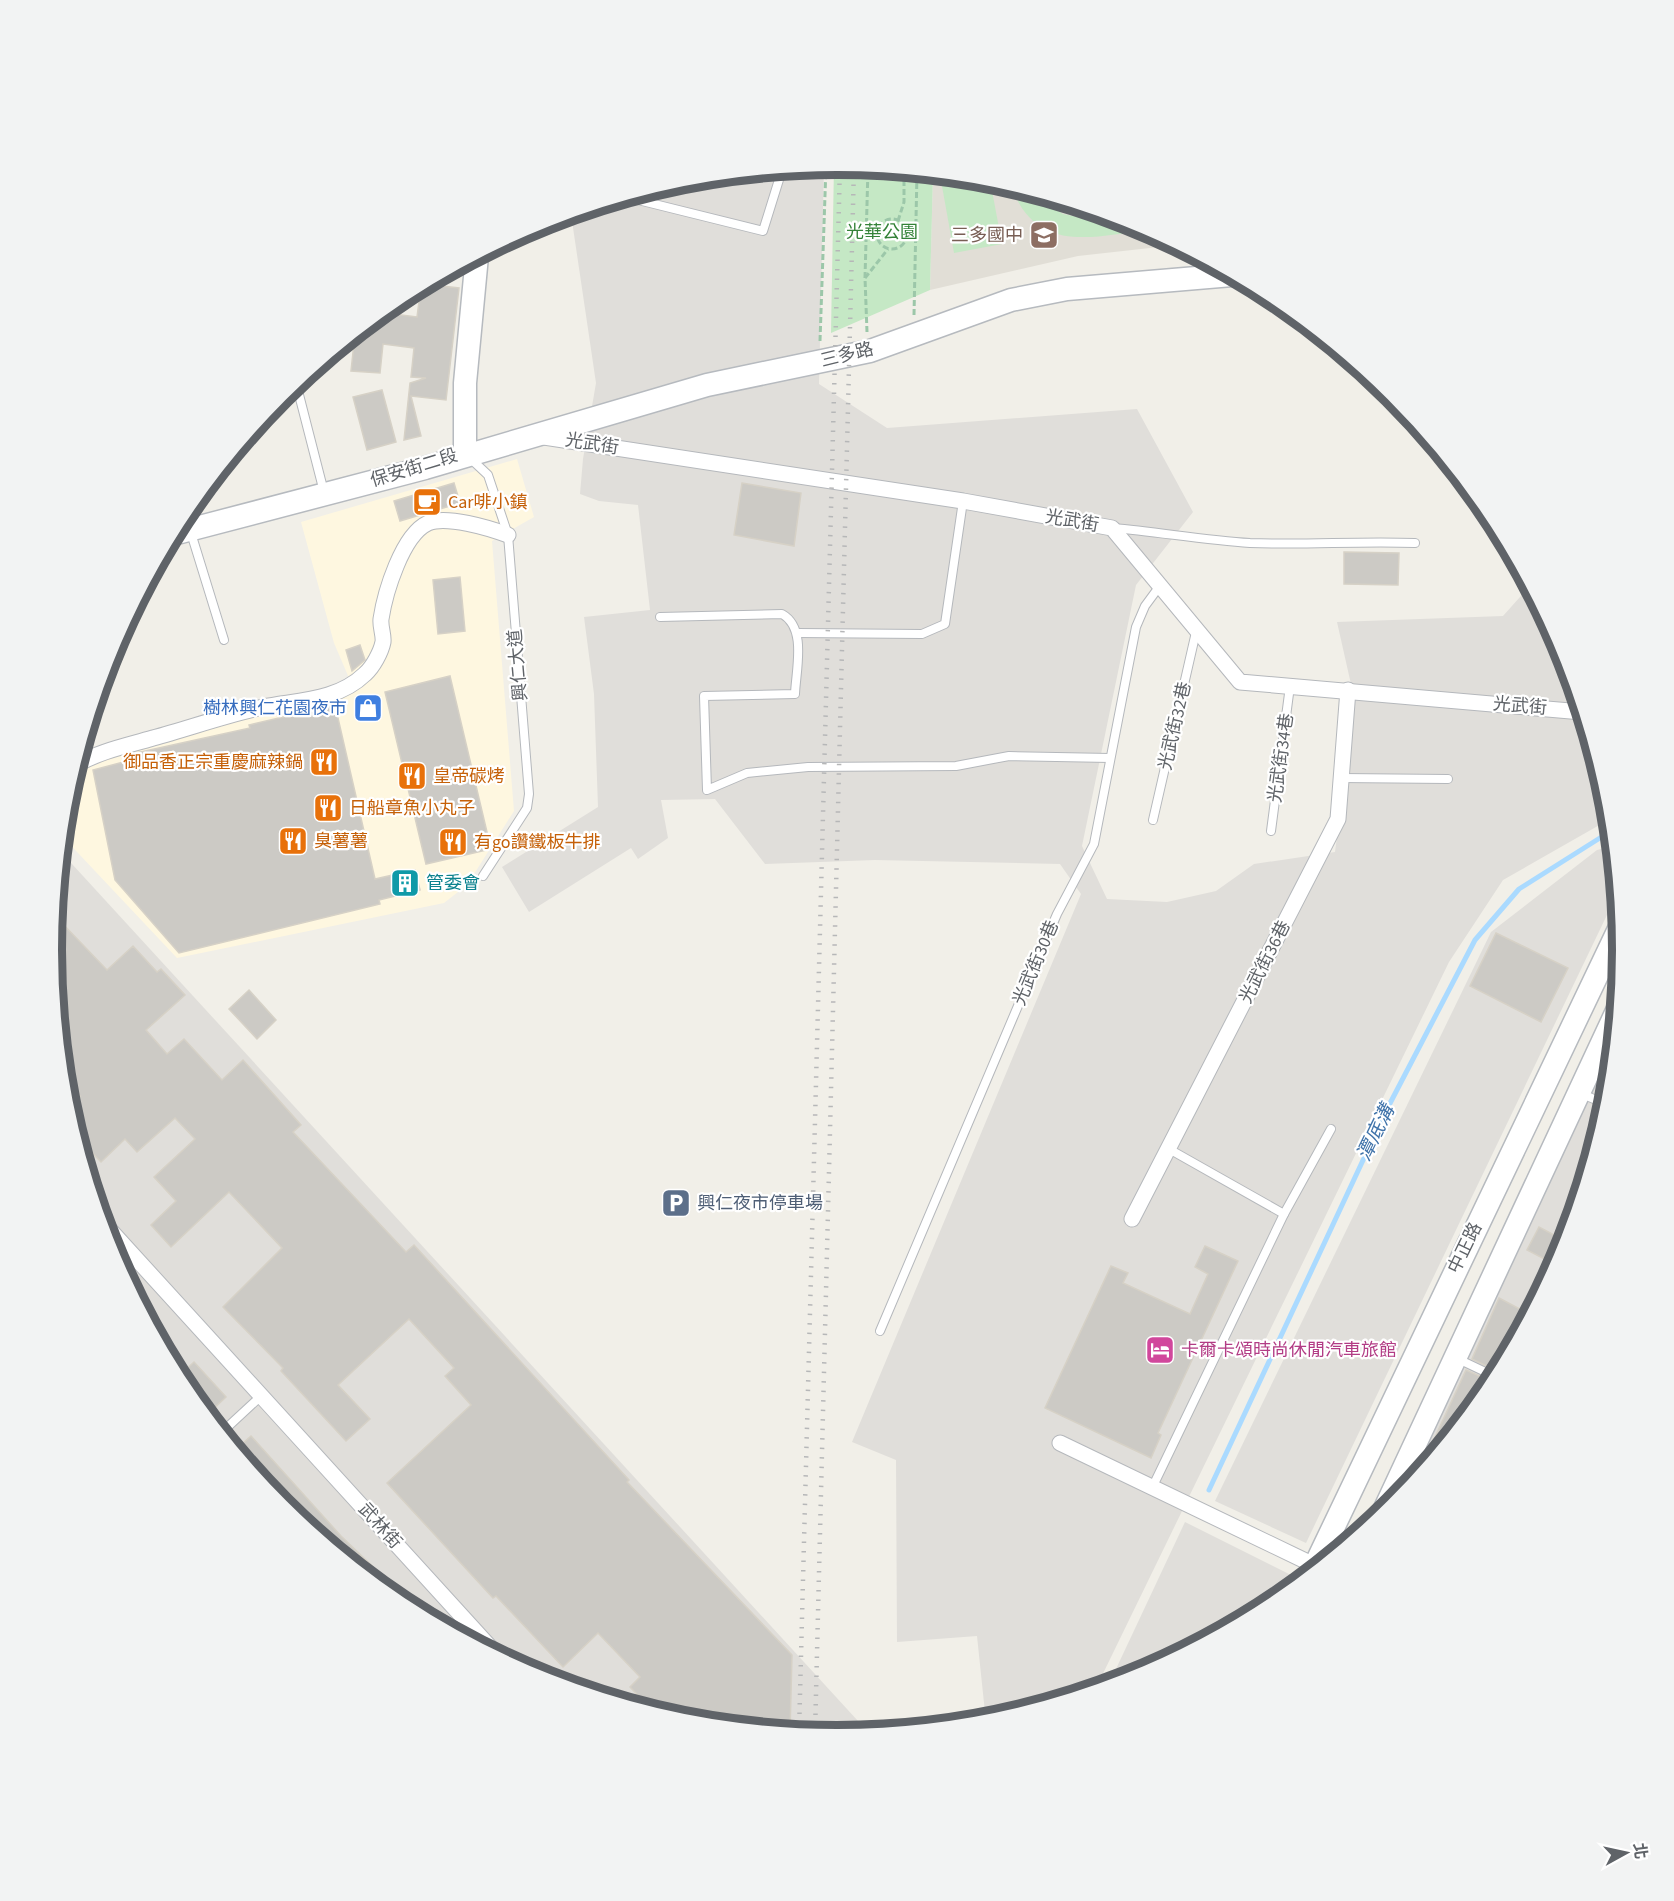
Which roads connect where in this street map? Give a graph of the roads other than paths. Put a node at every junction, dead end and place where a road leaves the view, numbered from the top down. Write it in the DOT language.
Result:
graph roads {
  1 [pos="780,178"];
  2 [pos="640,200"];
  3 [pos="476,264"];
  4 [pos="1219,276"];
  5 [pos="299,393"];
  6 [pos="531,435"];
  7 [pos="465,455"];
  8 [pos="325,494"];
  9 [pos="963,501"];
  10 [pos="1112,528"];
  11 [pos="186,530"];
  12 [pos="183,535"];
  13 [pos="508,535"];
  14 [pos="1415,543"];
  15 [pos="1159,588"];
  16 [pos="660,617"];
  17 [pos="1196,632"];
  18 [pos="798,633"];
  19 [pos="224,640"];
  20 [pos="1290,686"];
  21 [pos="1348,690"];
  22 [pos="1574,711"];
  23 [pos="1110,758"];
  24 [pos="85,760"];
  25 [pos="1341,778"];
  26 [pos="1448,779"];
  27 [pos="1153,820"];
  28 [pos="1271,831"];
  29 [pos="483,876"];
  30 [pos="1612,952"];
  31 [pos="1608,1031"];
  32 [pos="1580,1094"];
  33 [pos="1598,1101"];
  34 [pos="1331,1129"];
  35 [pos="1169,1149"];
  36 [pos="1284,1214"];
  37 [pos="1132,1219"];
  38 [pos="118,1238"];
  39 [pos="880,1331"];
  40 [pos="1454,1357"];
  41 [pos="1487,1373"];
  42 [pos="261,1396"];
  43 [pos="226,1428"];
  44 [pos="1060,1443"];
  45 [pos="1153,1486"];
  46 [pos="1393,1490"];
  47 [pos="1321,1557"];
  48 [pos="1310,1565"];
  49 [pos="469,1633"];
  1 -- 2 [label="lane"];
  3 -- 7 [label="street, 保安街二段"];
  4 -- 6 [label="street, 三多路"];
  5 -- 8 [label="lane"];
  6 -- 7 [label="street, 三多路"];
  6 -- 9 [label="street, 光武街"];
  7 -- 8 [label="street, 保安街二段"];
  7 -- 13 [label="lane, 興仁大道"];
  8 -- 11 [label="street, 保安街二段"];
  9 -- 10 [label="street, 光武街"];
  9 -- 18 [label="lane"];
  10 -- 14 [label="lane"];
  10 -- 15 [label="street, 光武街"];
  12 -- 19 [label="lane"];
  13 -- 24 [label="street"];
  13 -- 29 [label="lane, 興仁大道"];
  15 -- 17 [label="street, 光武街"];
  15 -- 23 [label="lane, 光武街30巷"];
  16 -- 18 [label="lane"];
  17 -- 20 [label="street, 光武街"];
  17 -- 27 [label="lane, 光武街32巷"];
  18 -- 23 [label="lane"];
  20 -- 21 [label="street, 光武街"];
  20 -- 28 [label="lane, 光武街34巷"];
  21 -- 22 [label="street, 光武街"];
  21 -- 25 [label="street, 光武街36巷"];
  23 -- 39 [label="lane, 光武街30巷"];
  25 -- 26 [label="lane"];
  25 -- 35 [label="street, 光武街36巷"];
  30 -- 47 [label="street, 中正路"];
  31 -- 32 [label="street, 中正路"];
  32 -- 33 [label="lane"];
  32 -- 40 [label="street, 中正路"];
  34 -- 36 [label="lane"];
  35 -- 36 [label="lane"];
  35 -- 37 [label="street, 光武街36巷"];
  36 -- 45 [label="lane"];
  38 -- 42 [label="street, 武林街"];
  40 -- 41 [label="lane"];
  40 -- 46 [label="street, 中正路"];
  42 -- 43 [label="lane"];
  42 -- 49 [label="street, 武林街"];
  44 -- 45 [label="street"];
  45 -- 48 [label="street"];
}
